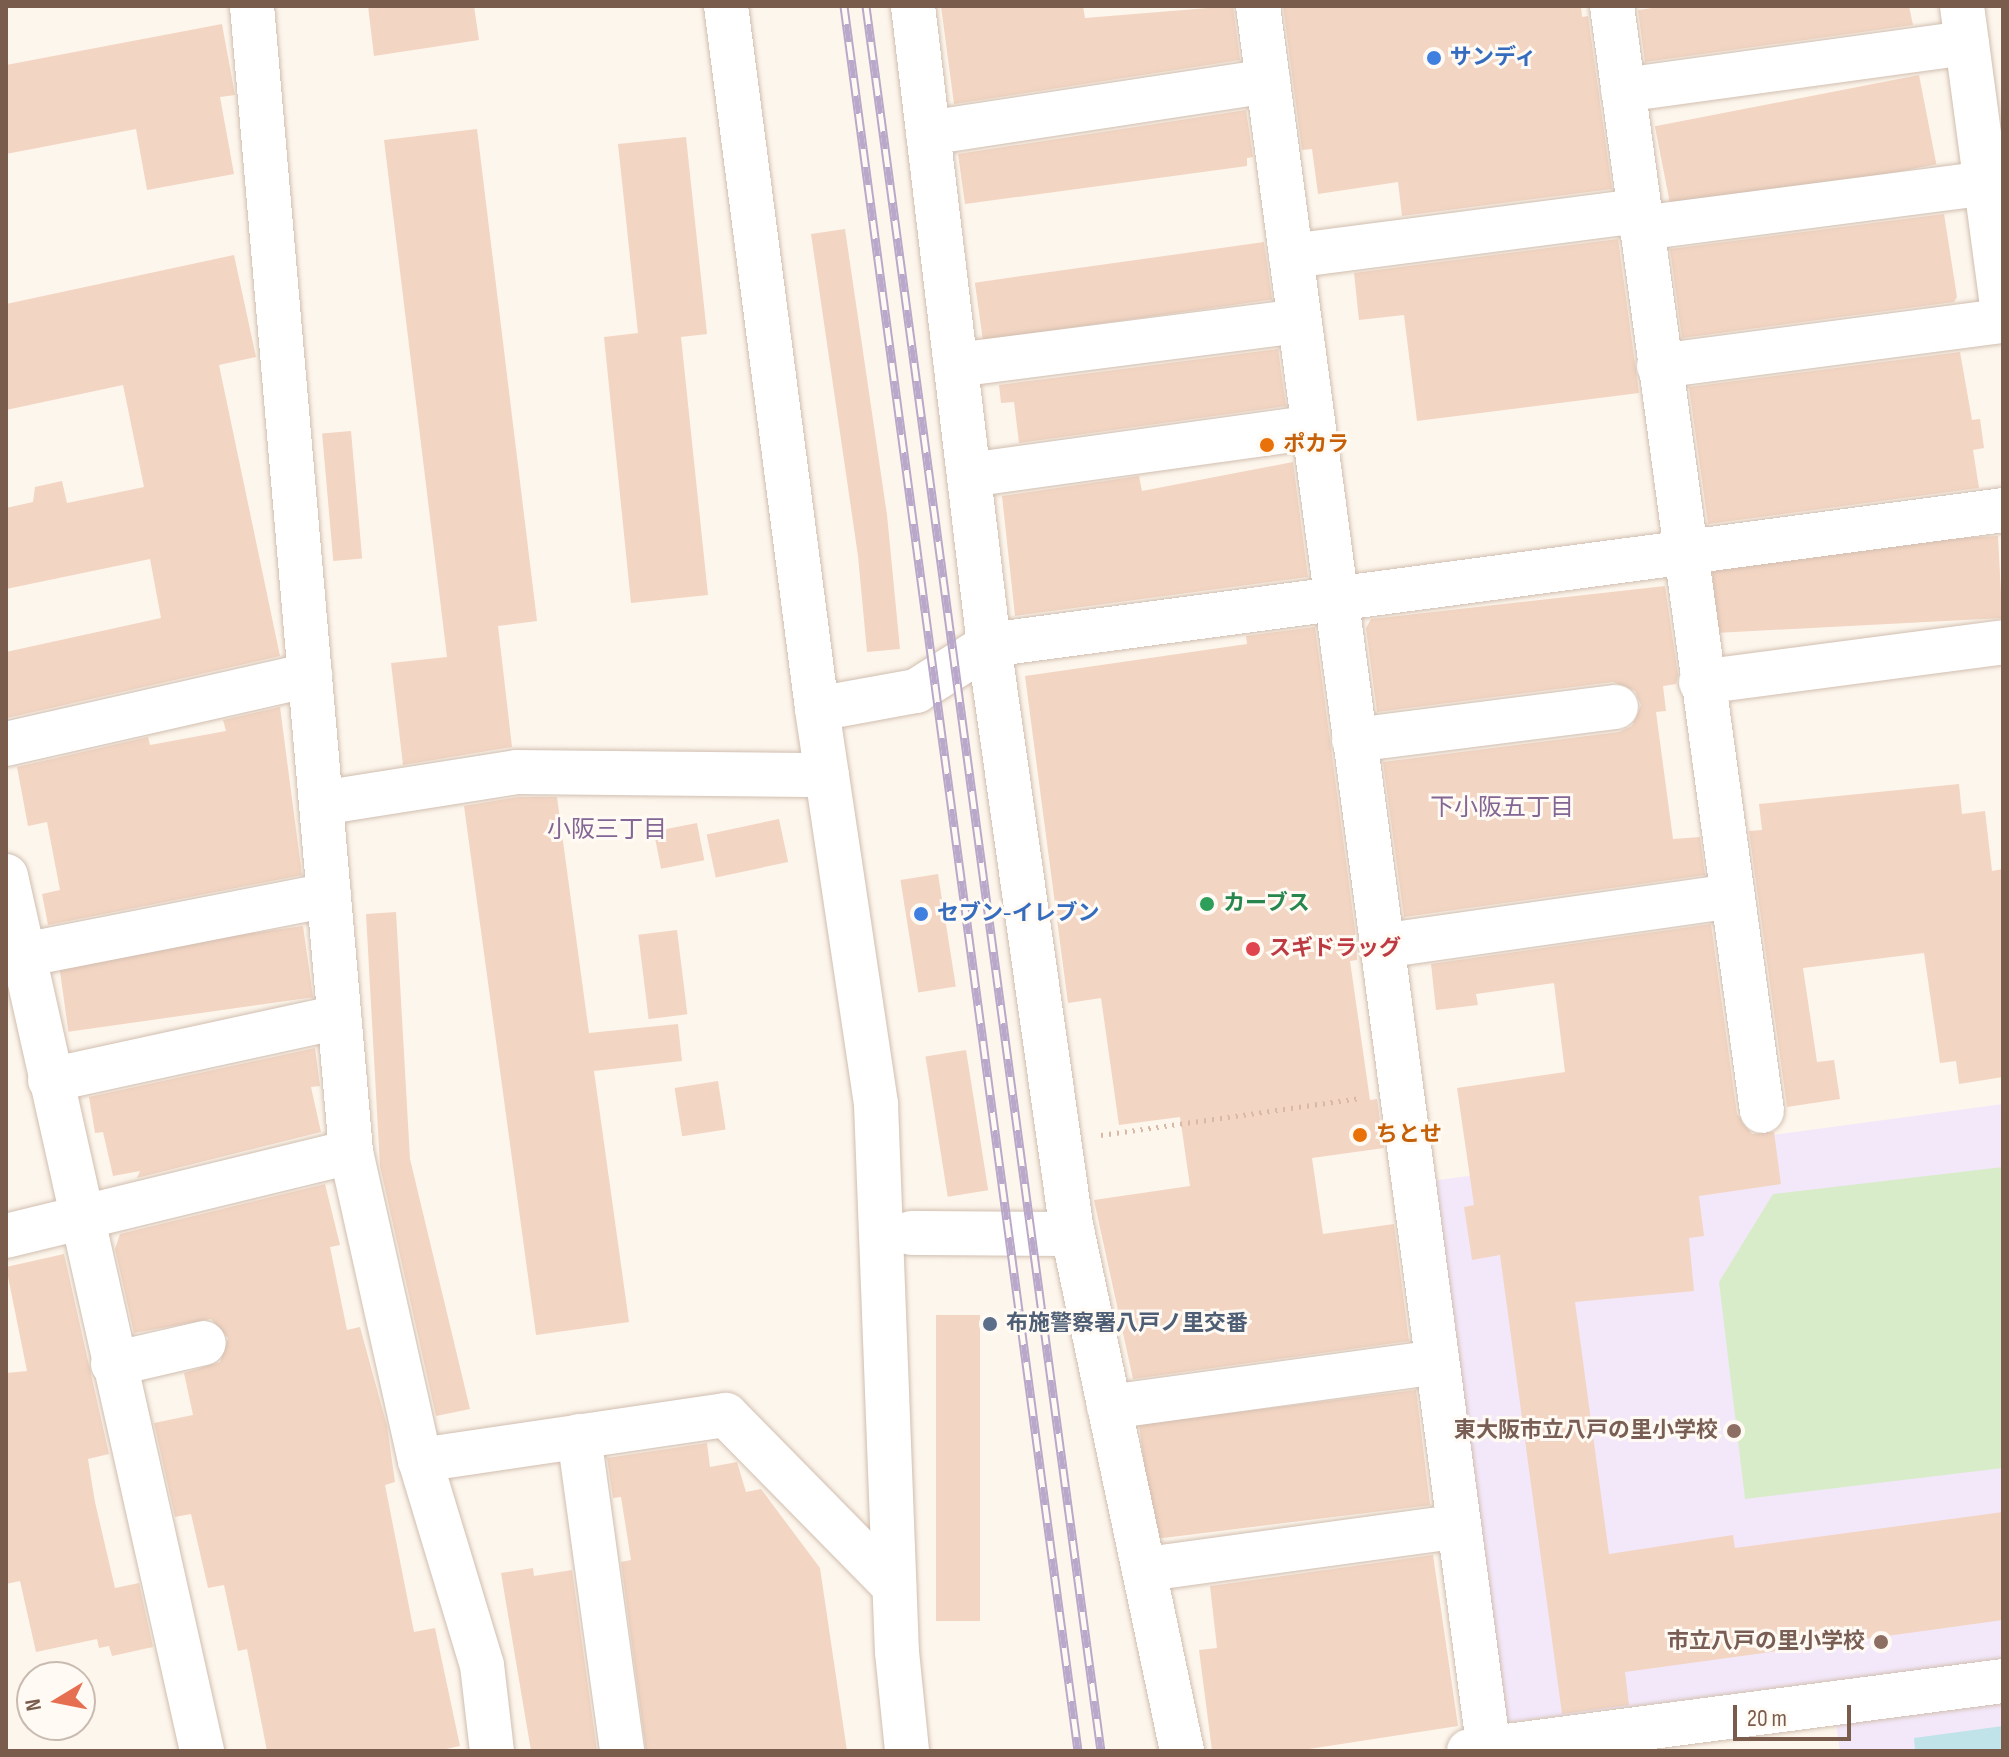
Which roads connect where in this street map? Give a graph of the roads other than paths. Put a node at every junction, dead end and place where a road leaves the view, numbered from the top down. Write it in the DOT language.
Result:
graph roads {
  1 [pos="252,6"];
  2 [pos="726,6"];
  3 [pos="913,6"];
  4 [pos="1258,6"];
  5 [pos="1612,6"];
  6 [pos="1964,25"];
  7 [pos="1268,81"];
  8 [pos="1623,90"];
  9 [pos="928,133"];
  10 [pos="1994,182"];
  11 [pos="1640,220"];
  12 [pos="1291,256"];
  13 [pos="2003,318"];
  14 [pos="1299,321"];
  15 [pos="956,365"];
  16 [pos="1659,366"];
  17 [pos="1313,427"];
  18 [pos="969,475"];
  19 [pos="2003,510"];
  20 [pos="1683,553"];
  21 [pos="1335,599"];
  22 [pos="2003,642"];
  23 [pos="989,645"];
  24 [pos="310,675"];
  25 [pos="1701,682"];
  26 [pos="1616,707"];
  27 [pos="817,709"];
  28 [pos="1354,740"];
  29 [pos="6,744"];
  30 [pos="827,775"];
  31 [pos="321,803"];
  32 [pos="6,876"];
  33 [pos="329,895"];
  34 [pos="1732,896"];
  35 [pos="1381,946"];
  36 [pos="23,955"];
  37 [pos="339,1017"];
  38 [pos="50,1080"];
  39 [pos="1762,1111"];
  40 [pos="351,1152"];
  41 [pos="80,1218"];
  42 [pos="911,1233"];
  43 [pos="1073,1234"];
  44 [pos="6,1236"];
  45 [pos="204,1343"];
  46 [pos="1437,1362"];
  47 [pos="113,1364"];
  48 [pos="1109,1407"];
  49 [pos="579,1436"];
  50 [pos="420,1460"];
  51 [pos="1459,1526"];
  52 [pos="1147,1569"];
  53 [pos="894,1586"];
  54 [pos="2003,1681"];
  55 [pos="1482,1750"];
  56 [pos="202,1751"];
  57 [pos="492,1751"];
  58 [pos="622,1751"];
  59 [pos="907,1751"];
  60 [pos="1182,1751"];
  1 -- 24 [label="street"];
  2 -- 27 [label="street"];
  3 -- 9 [label="street"];
  4 -- 7 [label="street"];
  5 -- 8 [label="street"];
  6 -- 8 [label="street"];
  6 -- 10 [label="street"];
  7 -- 9 [label="street"];
  7 -- 12 [label="street"];
  8 -- 11 [label="street"];
  9 -- 15 [label="street"];
  10 -- 11 [label="street"];
  10 -- 13 [label="street"];
  11 -- 12 [label="street"];
  11 -- 16 [label="street"];
  12 -- 14 [label="street"];
  13 -- 16 [label="street"];
  14 -- 15 [label="street"];
  14 -- 17 [label="street"];
  15 -- 18 [label="street"];
  16 -- 20 [label="street"];
  17 -- 18 [label="street"];
  17 -- 21 [label="street"];
  18 -- 23 [label="street"];
  19 -- 20 [label="street"];
  20 -- 21 [label="street"];
  20 -- 25 [label="street"];
  21 -- 23 [label="street"];
  21 -- 28 [label="street"];
  22 -- 25 [label="street"];
  23 -- 27 [label="street"];
  23 -- 43 [label="street"];
  24 -- 29 [label="street"];
  24 -- 31 [label="street"];
  25 -- 34 [label="street"];
  26 -- 28 [label="street"];
  27 -- 30 [label="street"];
  28 -- 35 [label="street"];
  30 -- 31 [label="street"];
  30 -- 53 [label="street"];
  31 -- 33 [label="street"];
  32 -- 36 [label="street"];
  33 -- 36 [label="street"];
  33 -- 37 [label="street"];
  34 -- 35 [label="street"];
  34 -- 39 [label="street"];
  35 -- 46 [label="street"];
  36 -- 38 [label="street"];
  37 -- 38 [label="street"];
  37 -- 40 [label="street"];
  38 -- 41 [label="street"];
  40 -- 41 [label="street"];
  40 -- 50 [label="street"];
  41 -- 44 [label="street"];
  41 -- 47 [label="street"];
  42 -- 43 [label="street"];
  43 -- 48 [label="street"];
  45 -- 47 [label="street"];
  46 -- 48 [label="street"];
  46 -- 51 [label="street"];
  47 -- 56 [label="street"];
  48 -- 52 [label="street"];
  49 -- 50 [label="street"];
  49 -- 53 [label="street"];
  49 -- 58 [label="street"];
  50 -- 57 [label="street"];
  51 -- 52 [label="street"];
  51 -- 55 [label="street"];
  52 -- 60 [label="street"];
  53 -- 59 [label="street"];
  54 -- 55 [label="street"];
}
